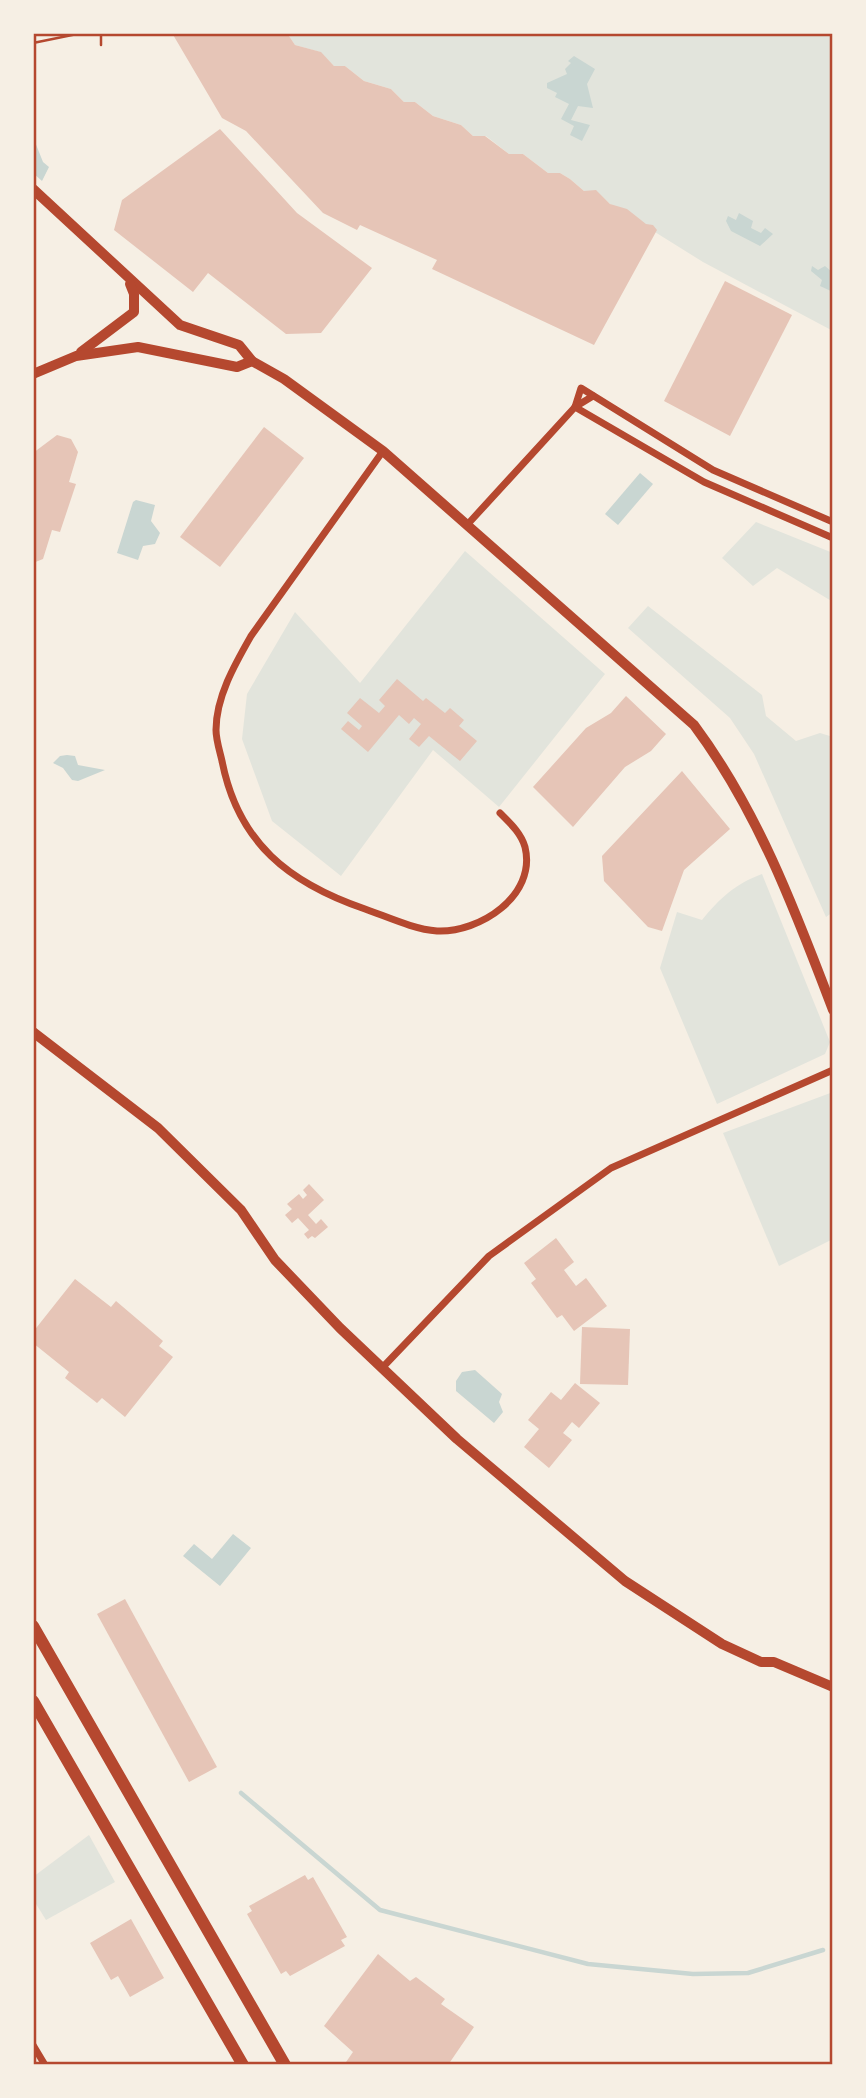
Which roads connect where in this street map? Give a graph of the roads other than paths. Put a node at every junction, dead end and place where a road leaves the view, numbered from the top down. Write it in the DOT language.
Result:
graph roads {
  1 [pos="33,189"];
  2 [pos="124,276"];
  3 [pos="76,356"];
  4 [pos="252,361"];
  5 [pos="33,374"];
  6 [pos="593,396"];
  7 [pos="575,407"];
  8 [pos="383,451"];
  9 [pos="833,522"];
  10 [pos="467,525"];
  11 [pos="833,538"];
  12 [pos="500,813"];
  13 [pos="832,1006"];
  14 [pos="33,1032"];
  15 [pos="833,1070"];
  16 [pos="383,1367"];
  17 [pos="33,1626"];
  18 [pos="833,1687"];
  19 [pos="33,1701"];
  20 [pos="33,2045"];
  21 [pos="45,2065"];
  22 [pos="243,2065"];
  23 [pos="285,2065"];
  1 -- 2 [label="street"];
  2 -- 3 [label="street"];
  2 -- 4 [label="street"];
  3 -- 4 [label="street"];
  3 -- 5 [label="street"];
  4 -- 8 [label="street"];
  6 -- 7 [label="street"];
  6 -- 7 [label="street"];
  6 -- 9 [label="street"];
  7 -- 10 [label="street"];
  7 -- 11 [label="street"];
  8 -- 10 [label="street"];
  8 -- 12 [label="street"];
  10 -- 13 [label="street"];
  14 -- 16 [label="street"];
  15 -- 16 [label="street"];
  16 -- 18 [label="street"];
  17 -- 23 [label="main road"];
  19 -- 22 [label="main road"];
  20 -- 21 [label="street"];
}
